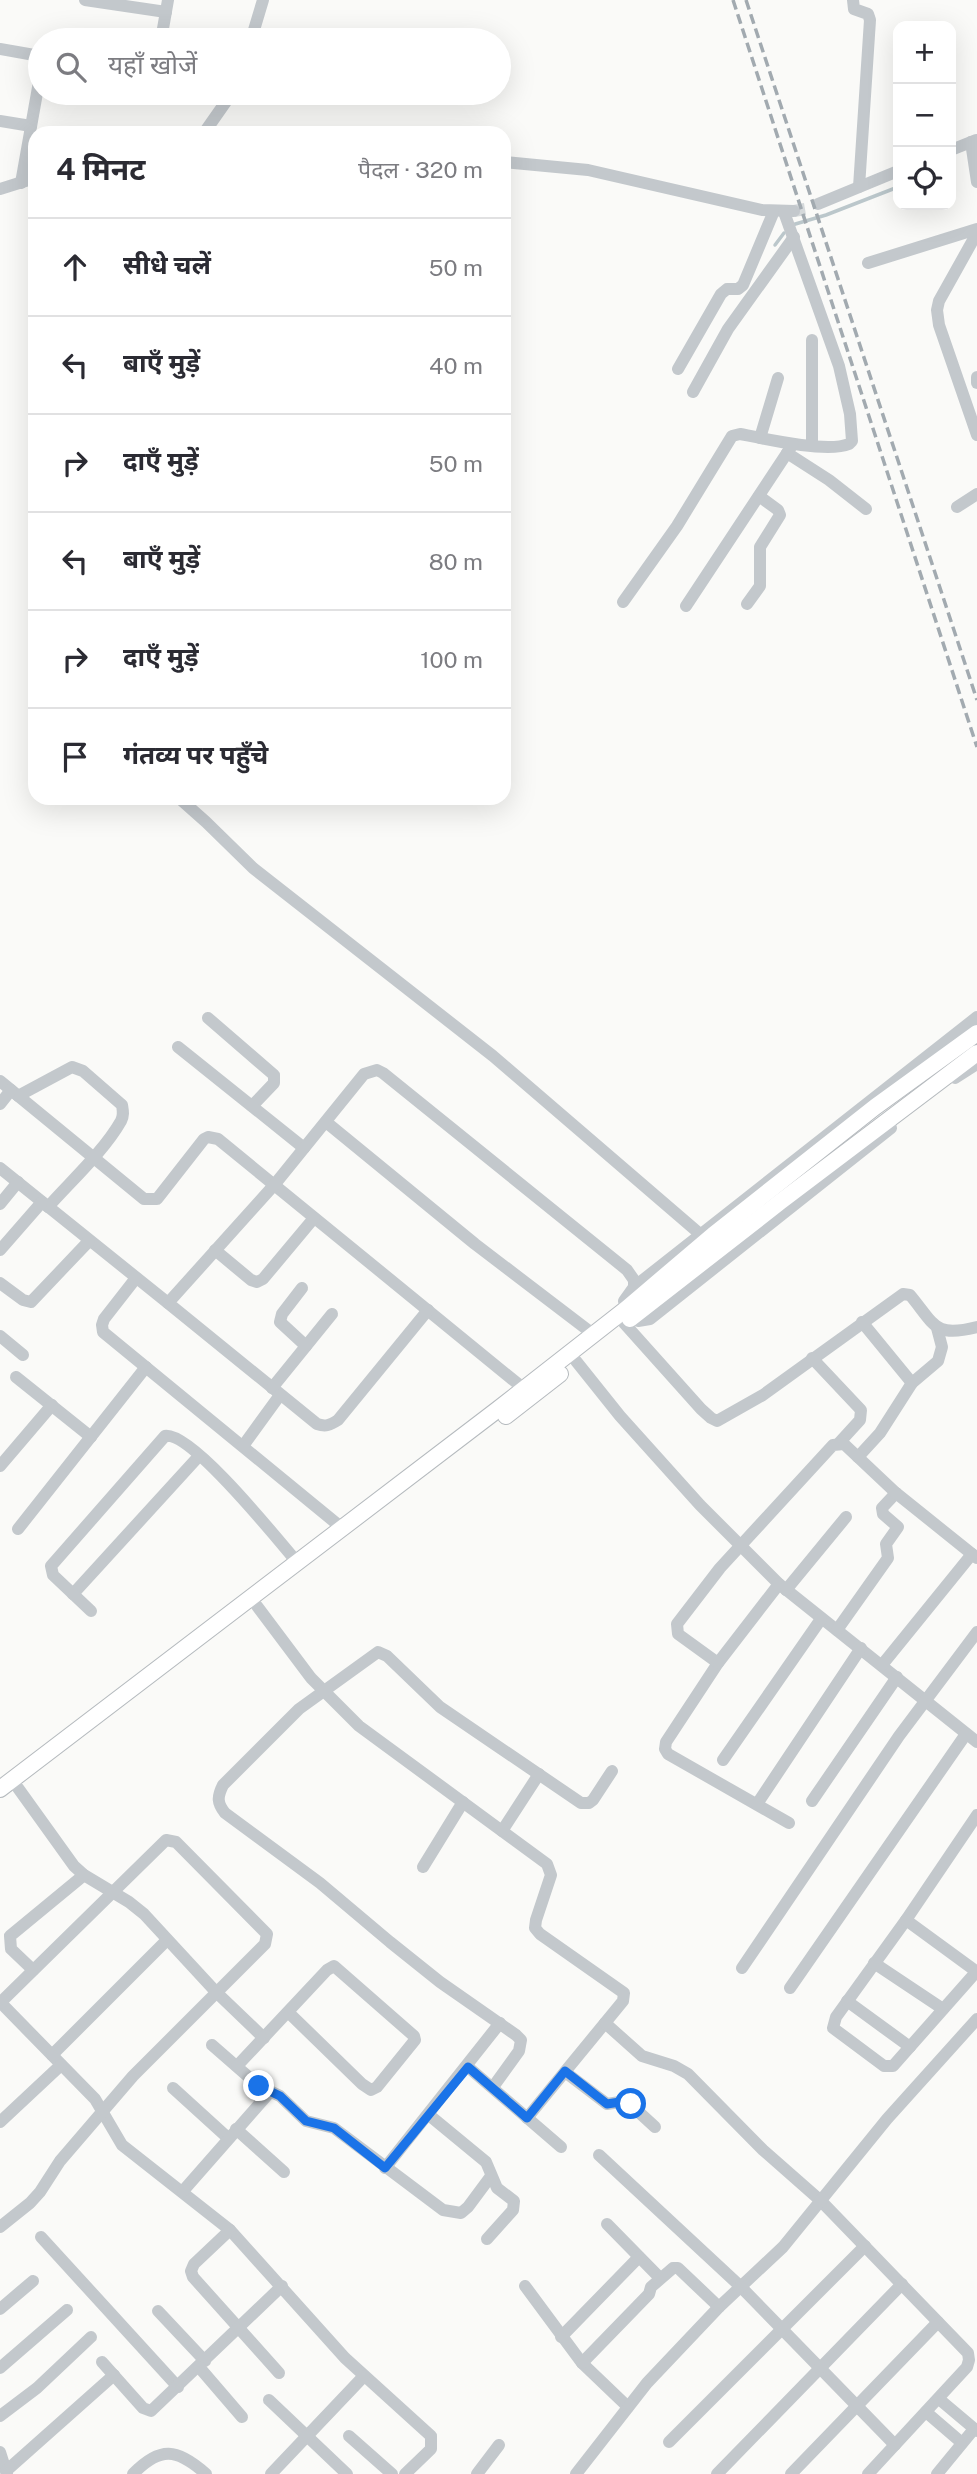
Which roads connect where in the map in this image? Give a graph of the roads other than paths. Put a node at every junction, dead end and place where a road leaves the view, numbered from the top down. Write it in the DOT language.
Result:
graph roads {
  1 [pos="85,0"];
  2 [pos="263,0"];
  3 [pos="853,0"];
  4 [pos="167,6"];
  5 [pos="164,28"];
  6 [pos="255,28"];
  7 [pos="0,49"];
  8 [pos="28,54"];
  9 [pos="35,105"];
  10 [pos="224,105"];
  11 [pos="0,121"];
  12 [pos="31,126"];
  13 [pos="209,126"];
  14 [pos="974,141"];
  15 [pos="28,143"];
  16 [pos="956,148"];
  17 [pos="511,163"];
  18 [pos="893,173"];
  19 [pos="28,180"];
  20 [pos="977,182"];
  21 [pos="21,183"];
  22 [pos="859,187"];
  23 [pos="0,189"];
  24 [pos="798,209"];
  25 [pos="977,231"];
  26 [pos="794,237"];
  27 [pos="868,263"];
  28 [pos="812,340"];
  29 [pos="678,369"];
  30 [pos="977,377"];
  31 [pos="778,378"];
  32 [pos="977,383"];
  33 [pos="693,392"];
  34 [pos="977,435"];
  35 [pos="760,438"];
  36 [pos="812,445"];
  37 [pos="790,448"];
  38 [pos="977,494"];
  39 [pos="759,496"];
  40 [pos="957,507"];
  41 [pos="866,509"];
  42 [pos="624,602"];
  43 [pos="747,604"];
  44 [pos="686,606"];
  45 [pos="186,805"];
  46 [pos="977,1017"];
  47 [pos="208,1018"];
  48 [pos="977,1033"];
  49 [pos="178,1047"];
  50 [pos="977,1053"];
  51 [pos="977,1064"];
  52 [pos="0,1082"];
  53 [pos="15,1093"];
  54 [pos="0,1104"];
  55 [pos="252,1107"];
  56 [pos="326,1122"];
  57 [pos="304,1148"];
  58 [pos="93,1157"];
  59 [pos="0,1168"];
  60 [pos="18,1182"];
  61 [pos="275,1184"];
  62 [pos="0,1204"];
  63 [pos="45,1204"];
  64 [pos="314,1218"];
  65 [pos="700,1234"];
  66 [pos="89,1241"];
  67 [pos="0,1250"];
  68 [pos="215,1250"];
  69 [pos="136,1278"];
  70 [pos="0,1283"];
  71 [pos="303,1288"];
  72 [pos="168,1303"];
  73 [pos="631,1308"];
  74 [pos="428,1310"];
  75 [pos="332,1314"];
  76 [pos="862,1322"];
  77 [pos="977,1327"];
  78 [pos="937,1328"];
  79 [pos="593,1334"];
  80 [pos="0,1336"];
  81 [pos="306,1346"];
  82 [pos="23,1355"];
  83 [pos="812,1358"];
  84 [pos="576,1361"];
  85 [pos="146,1367"];
  86 [pos="16,1377"];
  87 [pos="912,1383"];
  88 [pos="523,1388"];
  89 [pos="276,1391"];
  90 [pos="52,1405"];
  91 [pos="91,1437"];
  92 [pos="839,1443"];
  93 [pos="243,1446"];
  94 [pos="199,1456"];
  95 [pos="858,1457"];
  96 [pos="2,1459"];
  97 [pos="896,1493"];
  98 [pos="846,1517"];
  99 [pos="342,1528"];
  100 [pos="18,1529"];
  101 [pos="740,1546"];
  102 [pos="974,1556"];
  103 [pos="297,1562"];
  104 [pos="782,1587"];
  105 [pos="73,1594"];
  106 [pos="257,1606"];
  107 [pos="91,1611"];
  108 [pos="821,1619"];
  109 [pos="837,1630"];
  110 [pos="977,1632"];
  111 [pos="861,1648"];
  112 [pos="718,1663"];
  113 [pos="883,1665"];
  114 [pos="897,1677"];
  115 [pos="322,1690"];
  116 [pos="927,1700"];
  117 [pos="972,1738"];
  118 [pos="723,1760"];
  119 [pos="612,1771"];
  120 [pos="539,1774"];
  121 [pos="18,1788"];
  122 [pos="0,1789"];
  123 [pos="811,1801"];
  124 [pos="0,1802"];
  125 [pos="463,1802"];
  126 [pos="757,1804"];
  127 [pos="977,1815"];
  128 [pos="789,1823"];
  129 [pos="502,1831"];
  130 [pos="423,1867"];
  131 [pos="84,1875"];
  132 [pos="114,1892"];
  133 [pos="906,1920"];
  134 [pos="167,1940"];
  135 [pos="874,1963"];
  136 [pos="742,1968"];
  137 [pos="33,1970"];
  138 [pos="977,1972"];
  139 [pos="790,1988"];
  140 [pos="216,1992"];
  141 [pos="847,2001"];
  142 [pos="0,2003"];
  143 [pos="943,2009"];
  144 [pos="288,2012"];
  145 [pos="977,2020"];
  146 [pos="500,2023"];
  147 [pos="605,2023"];
  148 [pos="264,2038"];
  149 [pos="212,2045"];
  150 [pos="909,2046"];
  151 [pos="56,2060"];
  152 [pos="237,2066"];
  153 [pos="468,2067"];
  154 [pos="565,2071"];
  155 [pos="493,2087"];
  156 [pos="173,2088"];
  157 [pos="270,2092"];
  158 [pos="103,2112"];
  159 [pos="429,2115"];
  160 [pos="527,2118"];
  161 [pos="0,2122"];
  162 [pos="655,2127"];
  163 [pos="232,2133"];
  164 [pos="561,2147"];
  165 [pos="599,2155"];
  166 [pos="385,2168"];
  167 [pos="284,2172"];
  168 [pos="491,2176"];
  169 [pos="183,2191"];
  170 [pos="821,2201"];
  171 [pos="607,2224"];
  172 [pos="0,2227"];
  173 [pos="230,2230"];
  174 [pos="41,2237"];
  175 [pos="487,2239"];
  176 [pos="866,2246"];
  177 [pos="639,2256"];
  178 [pos="660,2278"];
  179 [pos="33,2281"];
  180 [pos="902,2284"];
  181 [pos="282,2286"];
  182 [pos="525,2286"];
  183 [pos="741,2287"];
  184 [pos="719,2307"];
  185 [pos="0,2309"];
  186 [pos="67,2309"];
  187 [pos="158,2311"];
  188 [pos="938,2322"];
  189 [pos="239,2328"];
  190 [pos="784,2329"];
  191 [pos="91,2337"];
  192 [pos="561,2337"];
  193 [pos="102,2362"];
  194 [pos="582,2363"];
  195 [pos="202,2364"];
  196 [pos="820,2367"];
  197 [pos="0,2368"];
  198 [pos="279,2373"];
  199 [pos="114,2375"];
  200 [pos="364,2376"];
  201 [pos="178,2387"];
  202 [pos="939,2399"];
  203 [pos="269,2400"];
  204 [pos="857,2406"];
  205 [pos="628,2407"];
  206 [pos="926,2412"];
  207 [pos="0,2416"];
  208 [pos="242,2417"];
  209 [pos="975,2430"];
  210 [pos="307,2436"];
  211 [pos="349,2436"];
  212 [pos="669,2442"];
  213 [pos="962,2443"];
  214 [pos="499,2445"];
  215 [pos="895,2445"];
  216 [pos="0,2452"];
  217 [pos="6,2473"];
  218 [pos="133,2474"];
  219 [pos="206,2474"];
  220 [pos="272,2474"];
  221 [pos="347,2474"];
  222 [pos="393,2474"];
  223 [pos="405,2474"];
  224 [pos="477,2474"];
  225 [pos="576,2474"];
  226 [pos="717,2474"];
  227 [pos="791,2474"];
  228 [pos="868,2474"];
  229 [pos="937,2474"];
  1 -- 4 [label="street"];
  2 -- 6 [label="street"];
  3 -- 22 [label="street"];
  4 -- 5 [label="street"];
  7 -- 8 [label="street"];
  9 -- 12 [label="street"];
  10 -- 13 [label="street"];
  11 -- 12 [label="street"];
  14 -- 16 [label="street"];
  14 -- 20 [label="street"];
  15 -- 21 [label="street"];
  17 -- 24 [label="street"];
  18 -- 22 [label="street"];
  19 -- 21 [label="street"];
  21 -- 23 [label="street"];
  22 -- 24 [label="street"];
  24 -- 26 [label="street"];
  24 -- 29 [label="street"];
  25 -- 27 [label="street"];
  25 -- 34 [label="street"];
  26 -- 33 [label="street"];
  26 -- 36 [label="street"];
  28 -- 36 [label="street"];
  30 -- 32 [label="street"];
  31 -- 35 [label="street"];
  35 -- 37 [label="street"];
  35 -- 42 [label="street"];
  36 -- 37 [label="street"];
  37 -- 39 [label="street"];
  37 -- 41 [label="street"];
  38 -- 40 [label="street"];
  39 -- 43 [label="street"];
  39 -- 44 [label="street"];
  45 -- 65 [label="street"];
  46 -- 65 [label="street"];
  47 -- 55 [label="street"];
  48 -- 73 [label="main road"];
  49 -- 55 [label="street"];
  50 -- 73 [label="main road"];
  51 -- 73 [label="street"];
  52 -- 53 [label="street"];
  53 -- 54 [label="street"];
  53 -- 58 [label="street"];
  53 -- 58 [label="street"];
  55 -- 57 [label="street"];
  56 -- 57 [label="street"];
  56 -- 73 [label="street"];
  56 -- 79 [label="street"];
  57 -- 61 [label="street"];
  58 -- 61 [label="street"];
  58 -- 63 [label="street"];
  59 -- 60 [label="street"];
  60 -- 62 [label="street"];
  60 -- 63 [label="street"];
  61 -- 64 [label="street"];
  61 -- 68 [label="street"];
  63 -- 66 [label="street"];
  63 -- 67 [label="street"];
  64 -- 68 [label="street"];
  64 -- 74 [label="street"];
  65 -- 73 [label="street"];
  66 -- 69 [label="street"];
  66 -- 70 [label="street"];
  68 -- 72 [label="street"];
  69 -- 72 [label="street"];
  69 -- 85 [label="street"];
  71 -- 81 [label="street"];
  72 -- 89 [label="street"];
  73 -- 79 [label="main road"];
  73 -- 83 [label="street"];
  73 -- 84 [label="main road"];
  74 -- 88 [label="street"];
  74 -- 89 [label="street"];
  75 -- 81 [label="street"];
  76 -- 78 [label="street"];
  76 -- 83 [label="street"];
  76 -- 87 [label="street"];
  77 -- 78 [label="street"];
  78 -- 87 [label="street"];
  79 -- 88 [label="main road"];
  80 -- 82 [label="street"];
  81 -- 89 [label="street"];
  83 -- 92 [label="street"];
  84 -- 101 [label="street"];
  84 -- 106 [label="main road"];
  85 -- 91 [label="street"];
  85 -- 93 [label="street"];
  86 -- 90 [label="street"];
  87 -- 95 [label="street"];
  88 -- 99 [label="main road"];
  89 -- 93 [label="street"];
  90 -- 91 [label="street"];
  90 -- 96 [label="street"];
  91 -- 100 [label="street"];
  92 -- 95 [label="street"];
  92 -- 101 [label="street"];
  93 -- 99 [label="street"];
  94 -- 103 [label="street"];
  94 -- 105 [label="street"];
  94 -- 105 [label="street"];
  95 -- 97 [label="street"];
  97 -- 102 [label="street"];
  97 -- 109 [label="street"];
  98 -- 104 [label="street"];
  99 -- 103 [label="main road"];
  101 -- 104 [label="street"];
  101 -- 112 [label="street"];
  102 -- 113 [label="street"];
  103 -- 122 [label="main road"];
  104 -- 108 [label="street"];
  104 -- 112 [label="street"];
  105 -- 107 [label="street"];
  106 -- 115 [label="street"];
  106 -- 121 [label="main road"];
  108 -- 109 [label="street"];
  108 -- 118 [label="street"];
  109 -- 111 [label="street"];
  110 -- 116 [label="street"];
  111 -- 113 [label="street"];
  111 -- 126 [label="street"];
  112 -- 126 [label="street"];
  113 -- 114 [label="street"];
  114 -- 116 [label="street"];
  114 -- 123 [label="street"];
  115 -- 120 [label="street"];
  115 -- 125 [label="street"];
  115 -- 146 [label="street"];
  116 -- 117 [label="street"];
  116 -- 136 [label="street"];
  117 -- 139 [label="street"];
  119 -- 120 [label="street"];
  120 -- 129 [label="street"];
  121 -- 124 [label="main road"];
  121 -- 131 [label="street"];
  125 -- 129 [label="street"];
  125 -- 130 [label="street"];
  126 -- 128 [label="street"];
  127 -- 133 [label="street"];
  129 -- 147 [label="street"];
  131 -- 132 [label="street"];
  131 -- 137 [label="street"];
  132 -- 134 [label="street"];
  132 -- 137 [label="street"];
  132 -- 140 [label="street"];
  133 -- 135 [label="street"];
  133 -- 138 [label="street"];
  134 -- 140 [label="street"];
  134 -- 151 [label="street"];
  135 -- 141 [label="street"];
  135 -- 143 [label="street"];
  137 -- 142 [label="street"];
  138 -- 143 [label="street"];
  140 -- 148 [label="street"];
  140 -- 158 [label="street"];
  141 -- 150 [label="street"];
  141 -- 150 [label="street"];
  142 -- 151 [label="street"];
  143 -- 150 [label="street"];
  144 -- 144 [label="street"];
  144 -- 148 [label="street"];
  145 -- 170 [label="street"];
  146 -- 153 [label="street"];
  146 -- 155 [label="street"];
  147 -- 154 [label="street"];
  147 -- 170 [label="street"];
  148 -- 152 [label="street"];
  149 -- 152 [label="street"];
  151 -- 158 [label="street"];
  151 -- 161 [label="street"];
  152 -- 157 [label="street"];
  153 -- 155 [label="street"];
  153 -- 159 [label="street"];
  154 -- 160 [label="street"];
  154 -- 162 [label="street"];
  155 -- 160 [label="street"];
  156 -- 163 [label="street"];
  157 -- 163 [label="street"];
  157 -- 166 [label="street"];
  158 -- 169 [label="street"];
  158 -- 172 [label="street"];
  159 -- 166 [label="street"];
  159 -- 168 [label="street"];
  160 -- 164 [label="street"];
  163 -- 167 [label="street"];
  163 -- 169 [label="street"];
  165 -- 183 [label="street"];
  166 -- 168 [label="street"];
  168 -- 175 [label="street"];
  169 -- 173 [label="street"];
  170 -- 176 [label="street"];
  170 -- 183 [label="street"];
  171 -- 177 [label="street"];
  173 -- 181 [label="street"];
  173 -- 189 [label="street"];
  174 -- 201 [label="street"];
  176 -- 180 [label="street"];
  176 -- 190 [label="street"];
  177 -- 178 [label="street"];
  177 -- 192 [label="street"];
  178 -- 184 [label="street"];
  178 -- 194 [label="street"];
  179 -- 185 [label="street"];
  180 -- 188 [label="street"];
  180 -- 196 [label="street"];
  181 -- 189 [label="street"];
  181 -- 200 [label="street"];
  182 -- 192 [label="street"];
  183 -- 184 [label="street"];
  183 -- 190 [label="street"];
  184 -- 205 [label="street"];
  186 -- 197 [label="street"];
  187 -- 195 [label="street"];
  188 -- 202 [label="street"];
  188 -- 204 [label="street"];
  189 -- 195 [label="street"];
  189 -- 198 [label="street"];
  190 -- 196 [label="street"];
  190 -- 212 [label="street"];
  191 -- 207 [label="street"];
  192 -- 194 [label="street"];
  193 -- 199 [label="street"];
  194 -- 205 [label="street"];
  195 -- 201 [label="street"];
  195 -- 208 [label="street"];
  196 -- 204 [label="street"];
  196 -- 226 [label="street"];
  199 -- 201 [label="street"];
  199 -- 217 [label="street"];
  200 -- 210 [label="street"];
  200 -- 223 [label="street"];
  202 -- 206 [label="street"];
  202 -- 209 [label="street"];
  203 -- 210 [label="street"];
  204 -- 215 [label="street"];
  204 -- 227 [label="street"];
  205 -- 225 [label="street"];
  206 -- 213 [label="street"];
  206 -- 215 [label="street"];
  209 -- 213 [label="street"];
  210 -- 220 [label="street"];
  210 -- 221 [label="street"];
  211 -- 222 [label="street"];
  213 -- 229 [label="street"];
  214 -- 224 [label="street"];
  215 -- 228 [label="street"];
  216 -- 217 [label="street"];
  218 -- 219 [label="street"];
}
